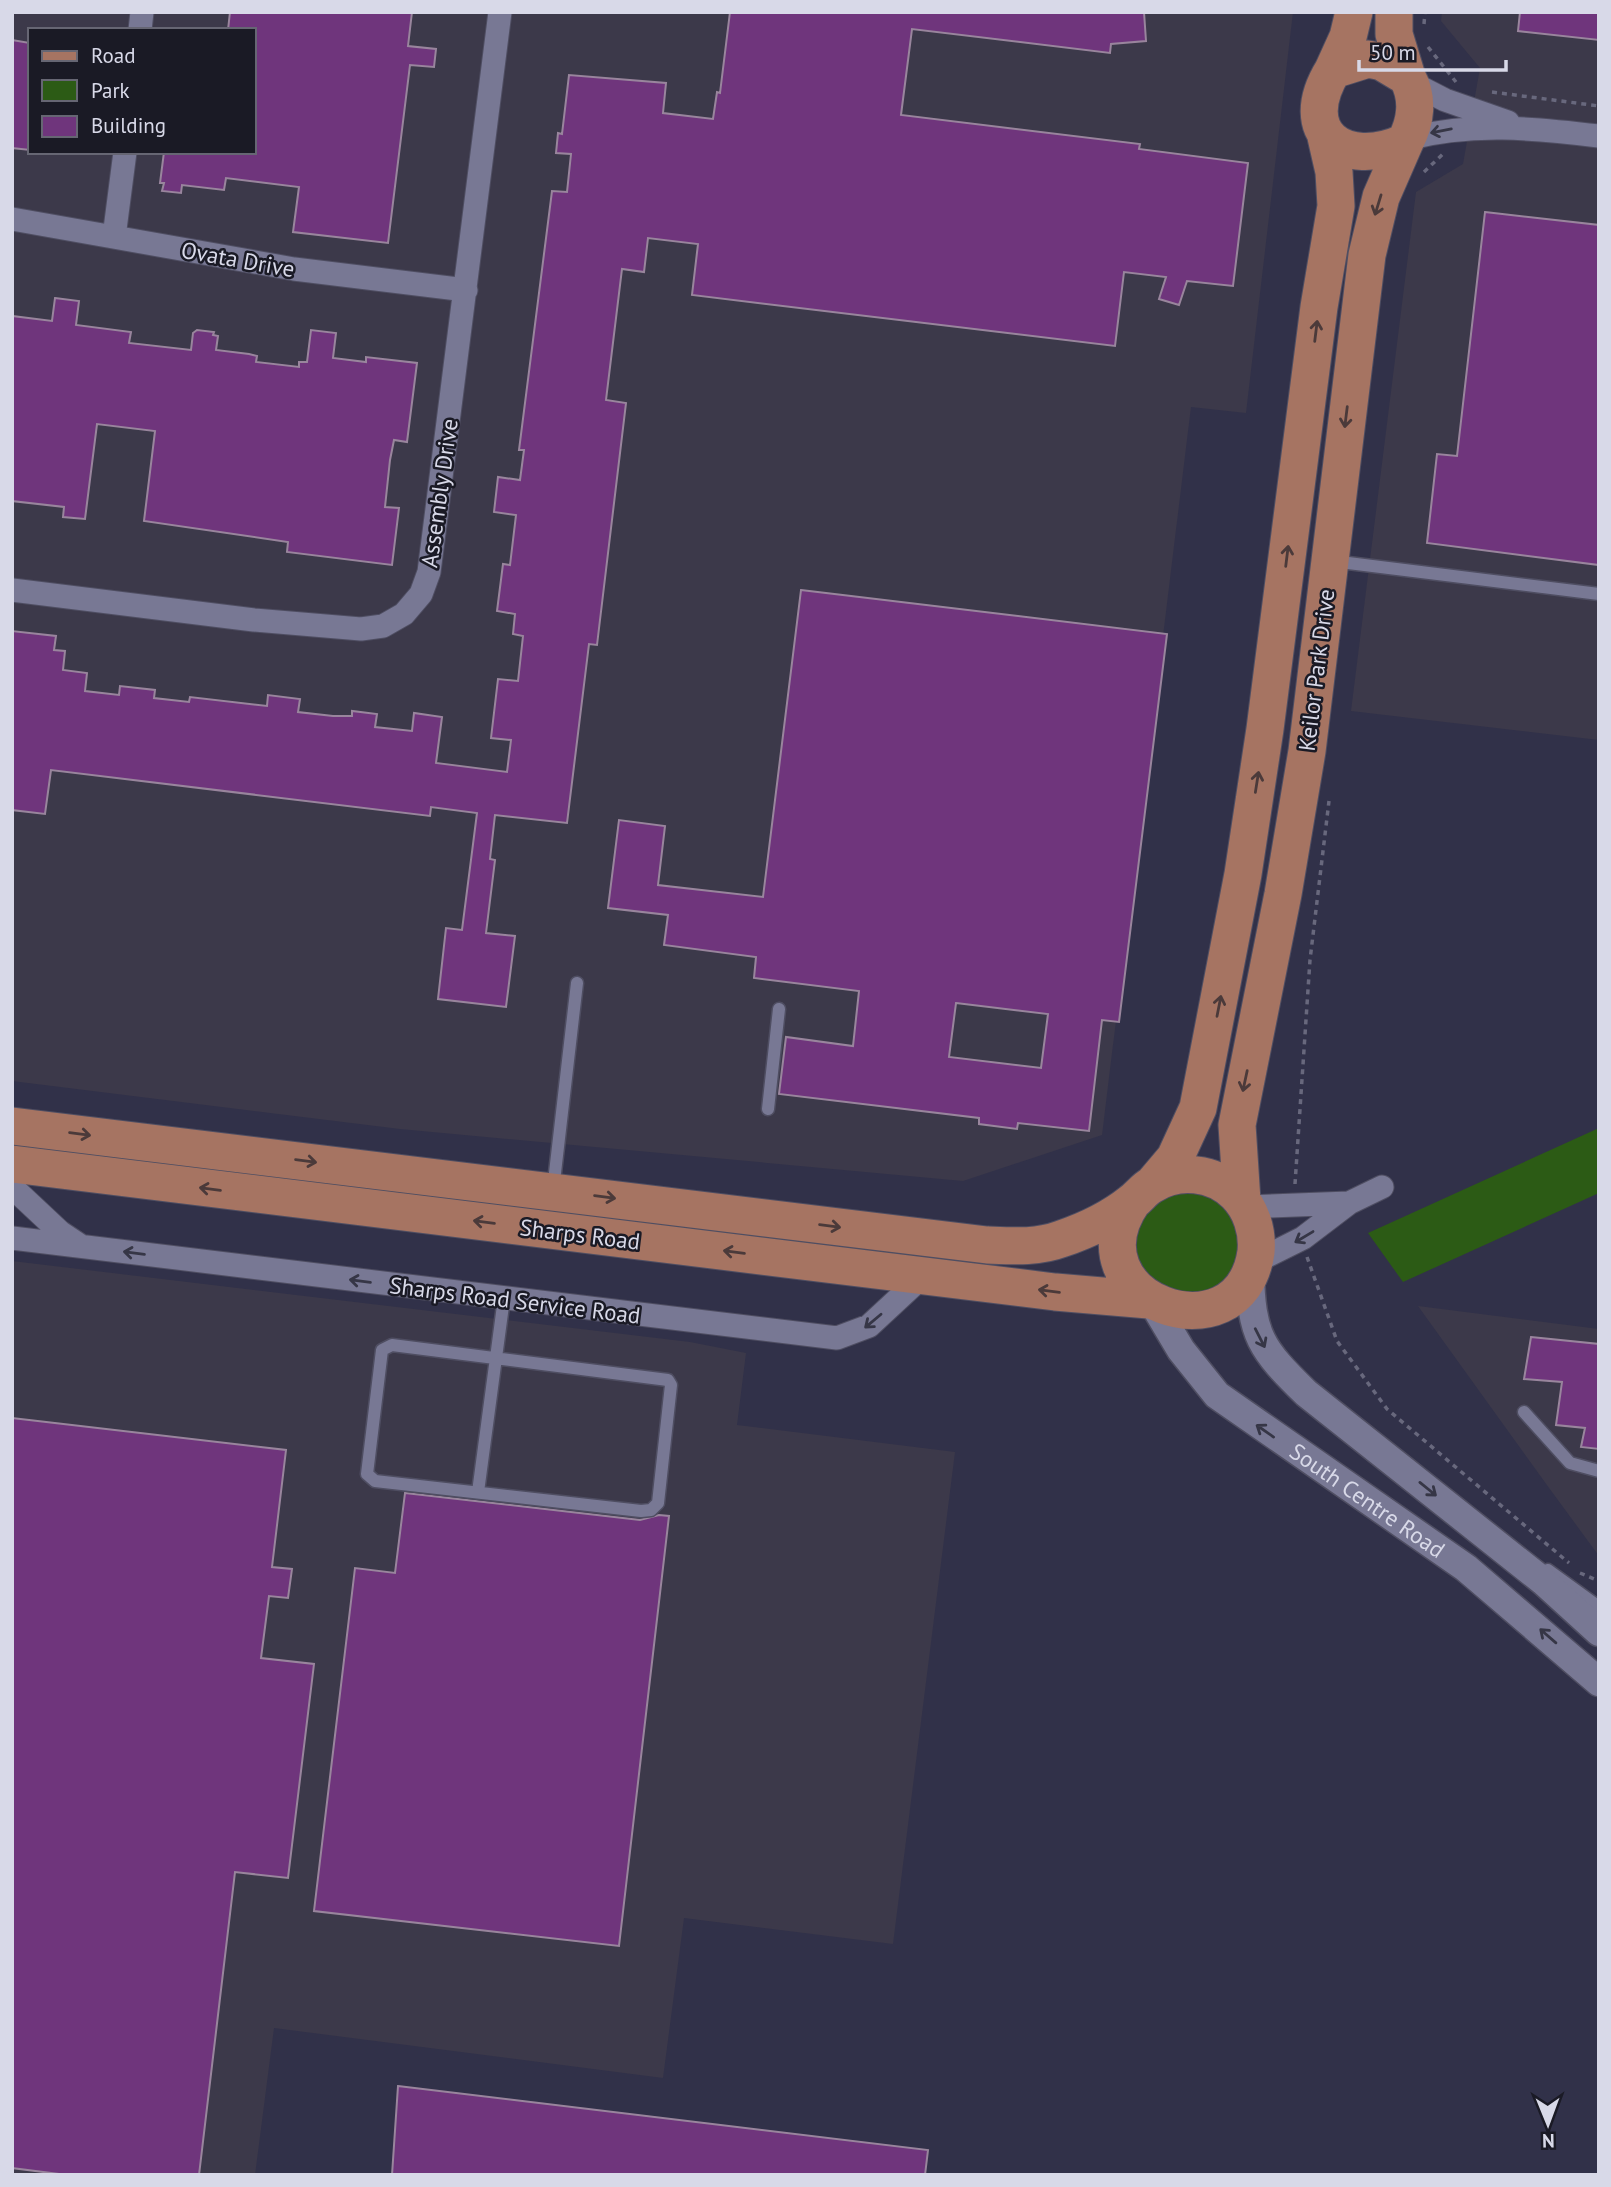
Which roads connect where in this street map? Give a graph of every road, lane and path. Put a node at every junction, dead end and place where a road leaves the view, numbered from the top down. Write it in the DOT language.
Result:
graph roads {
  1 [pos="499,12"];
  2 [pos="1354,12"];
  3 [pos="1425,12"];
  4 [pos="1409,19"];
  5 [pos="1422,39"];
  6 [pos="1333,70"];
  7 [pos="1454,79"];
  8 [pos="1409,80"];
  9 [pos="1487,92"];
  10 [pos="1453,95"];
  11 [pos="1599,106"];
  12 [pos="1524,127"];
  13 [pos="1599,136"];
  14 [pos="1326,137"];
  15 [pos="1417,138"];
  16 [pos="125,154"];
  17 [pos="1413,180"];
  18 [pos="12,219"];
  19 [pos="114,237"];
  20 [pos="466,290"];
  21 [pos="1328,561"];
  22 [pos="12,590"];
  23 [pos="1599,594"];
  24 [pos="1330,790"];
  25 [pos="577,983"];
  26 [pos="779,1009"];
  27 [pos="768,1110"];
  28 [pos="12,1126"];
  29 [pos="12,1164"];
  30 [pos="12,1187"];
  31 [pos="1382,1187"];
  32 [pos="553,1191"];
  33 [pos="1143,1192"];
  34 [pos="1349,1203"];
  35 [pos="1244,1204"];
  36 [pos="1297,1207"];
  37 [pos="12,1238"];
  38 [pos="1303,1238"];
  39 [pos="84,1247"];
  40 [pos="1252,1267"];
  41 [pos="924,1275"];
  42 [pos="504,1298"];
  43 [pos="1151,1301"];
  44 [pos="496,1358"];
  45 [pos="1524,1412"];
  46 [pos="1599,1471"];
  47 [pos="478,1492"];
  48 [pos="1456,1512"];
  49 [pos="1599,1581"];
  50 [pos="1599,1607"];
  51 [pos="1599,1632"];
  52 [pos="1599,1682"];
  1 -- 20 [label="street, Assembly Drive"];
  2 -- 6 [label="main road"];
  3 -- 4 [label="path"];
  4 -- 8 [label="main road"];
  5 -- 7 [label="path"];
  6 -- 8 [label="main road"];
  6 -- 14 [label="main road"];
  7 -- 10 [label="path"];
  7 -- 10 [label="path"];
  8 -- 10 [label="street"];
  8 -- 15 [label="main road"];
  9 -- 11 [label="path"];
  10 -- 12 [label="street"];
  12 -- 13 [label="street"];
  12 -- 15 [label="street"];
  14 -- 15 [label="main road"];
  33 -- 14 [label="main road, Keilor Park Drive, one-way"];
  15 -- 17 [label="path"];
  15 -- 21 [label="main road, Keilor Park Drive, one-way"];
  16 -- 19 [label="street"];
  18 -- 19 [label="street, Ovata Drive"];
  19 -- 20 [label="street, Ovata Drive"];
  20 -- 22 [label="street, Assembly Drive"];
  21 -- 23 [label="lane"];
  21 -- 35 [label="main road, Keilor Park Drive, one-way"];
  24 -- 36 [label="path"];
  25 -- 32 [label="lane"];
  26 -- 27 [label="lane"];
  28 -- 32 [label="main road, Sharps Road, one-way"];
  41 -- 29 [label="main road, Sharps Road, one-way"];
  30 -- 39 [label="street, Sharps Road Service Road"];
  31 -- 34 [label="street"];
  32 -- 33 [label="main road, Sharps Road, one-way"];
  33 -- 35 [label="main road"];
  33 -- 43 [label="main road"];
  34 -- 36 [label="street"];
  34 -- 38 [label="street, one-way"];
  35 -- 36 [label="street"];
  35 -- 40 [label="main road"];
  37 -- 39 [label="street, Sharps Road Service Road"];
  38 -- 40 [label="street"];
  38 -- 49 [label="path"];
  42 -- 39 [label="street, Sharps Road Service Road, one-way"];
  40 -- 43 [label="main road"];
  40 -- 48 [label="street, South Centre Road, one-way"];
  41 -- 42 [label="street, Sharps Road Service Road, one-way"];
  43 -- 41 [label="main road, Sharps Road, one-way"];
  42 -- 44 [label="lane"];
  52 -- 43 [label="street, South Centre Road, one-way"];
  44 -- 47 [label="lane"];
  44 -- 47 [label="lane"];
  44 -- 47 [label="lane"];
  45 -- 46 [label="lane"];
  48 -- 50 [label="lane"];
  48 -- 51 [label="street, South Centre Road"];
}
